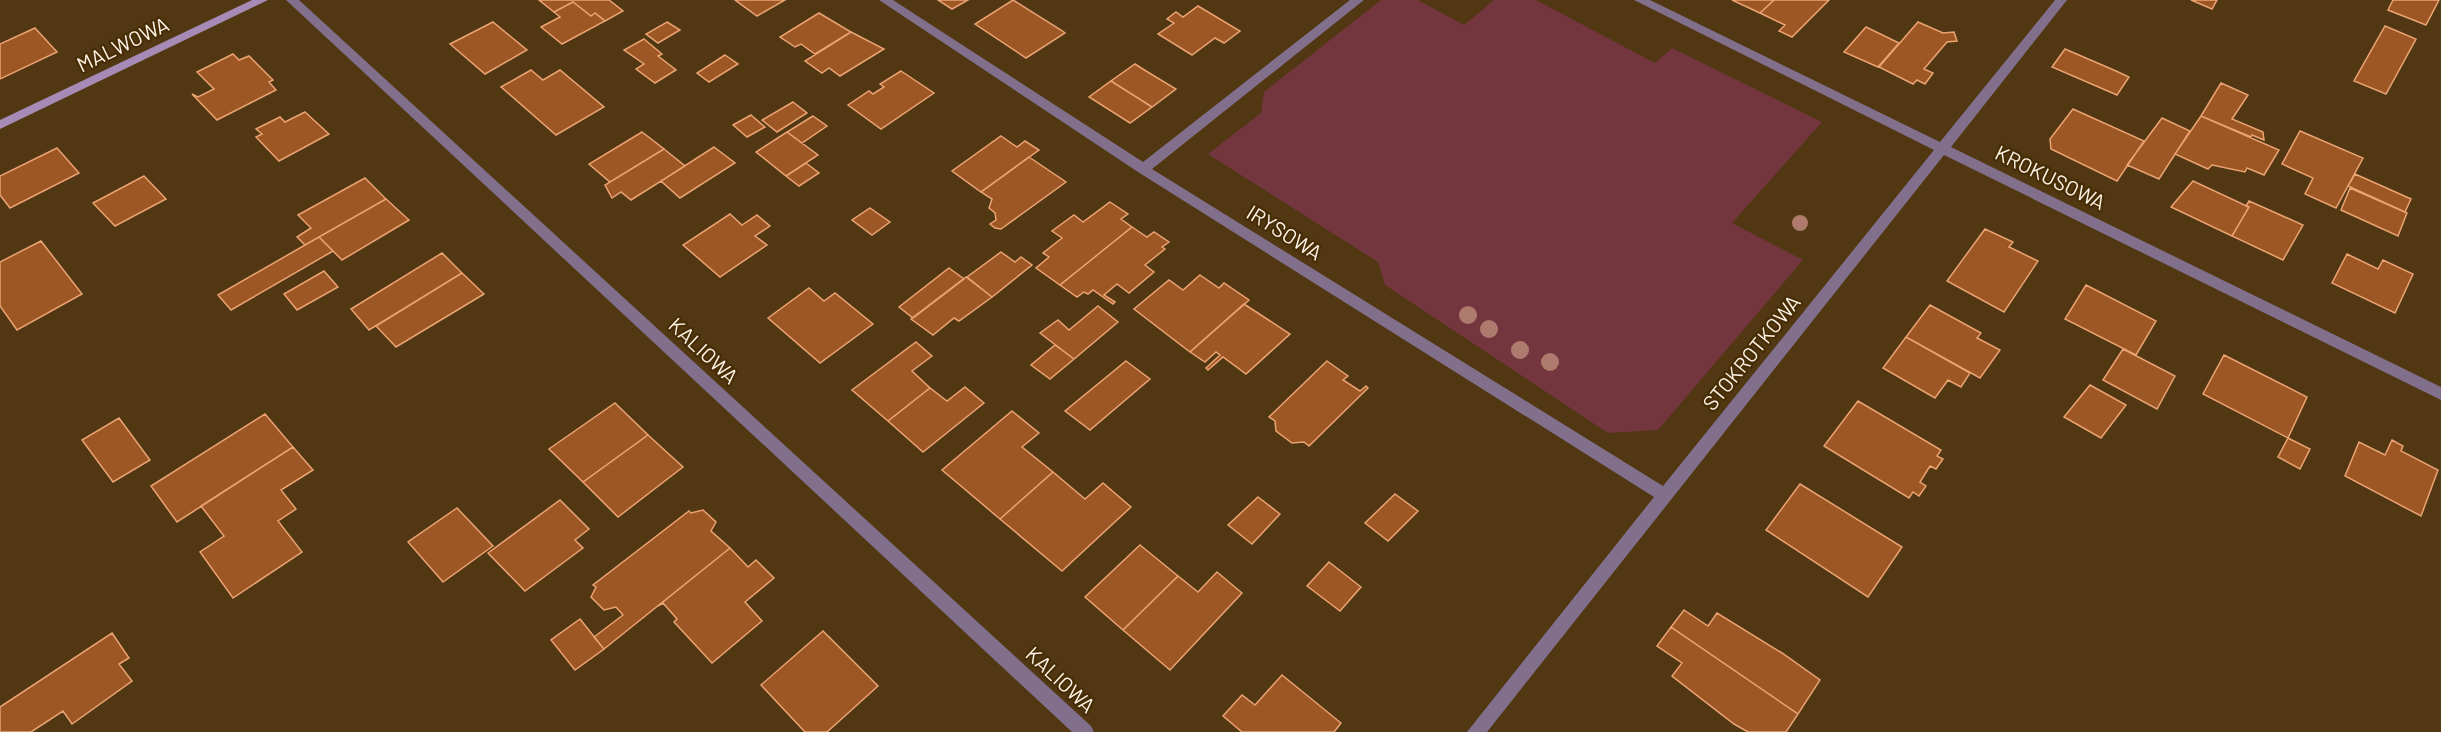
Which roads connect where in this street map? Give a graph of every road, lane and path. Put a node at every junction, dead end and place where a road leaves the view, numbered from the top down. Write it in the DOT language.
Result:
graph roads {
  1 [pos="262,0"];
  2 [pos="292,0"];
  3 [pos="885,0"];
  4 [pos="1358,0"];
  5 [pos="1640,0"];
  6 [pos="2061,0"];
  7 [pos="0,126"];
  8 [pos="1942,149"];
  9 [pos="1143,169"];
  10 [pos="2441,394"];
  11 [pos="1665,495"];
  12 [pos="1085,732"];
  13 [pos="1476,732"];
  1 -- 7 [label="street, MALWOWA"];
  2 -- 12 [label="street, KALIOWA"];
  3 -- 9 [label="street, IRYSOWA"];
  4 -- 9 [label="street"];
  5 -- 8 [label="street, KROKUSOWA"];
  6 -- 8 [label="street, STOKROTKOWA"];
  8 -- 10 [label="street, KROKUSOWA"];
  8 -- 11 [label="street, STOKROTKOWA"];
  9 -- 11 [label="street, IRYSOWA"];
  11 -- 13 [label="street, STOKROTKOWA"];
}
